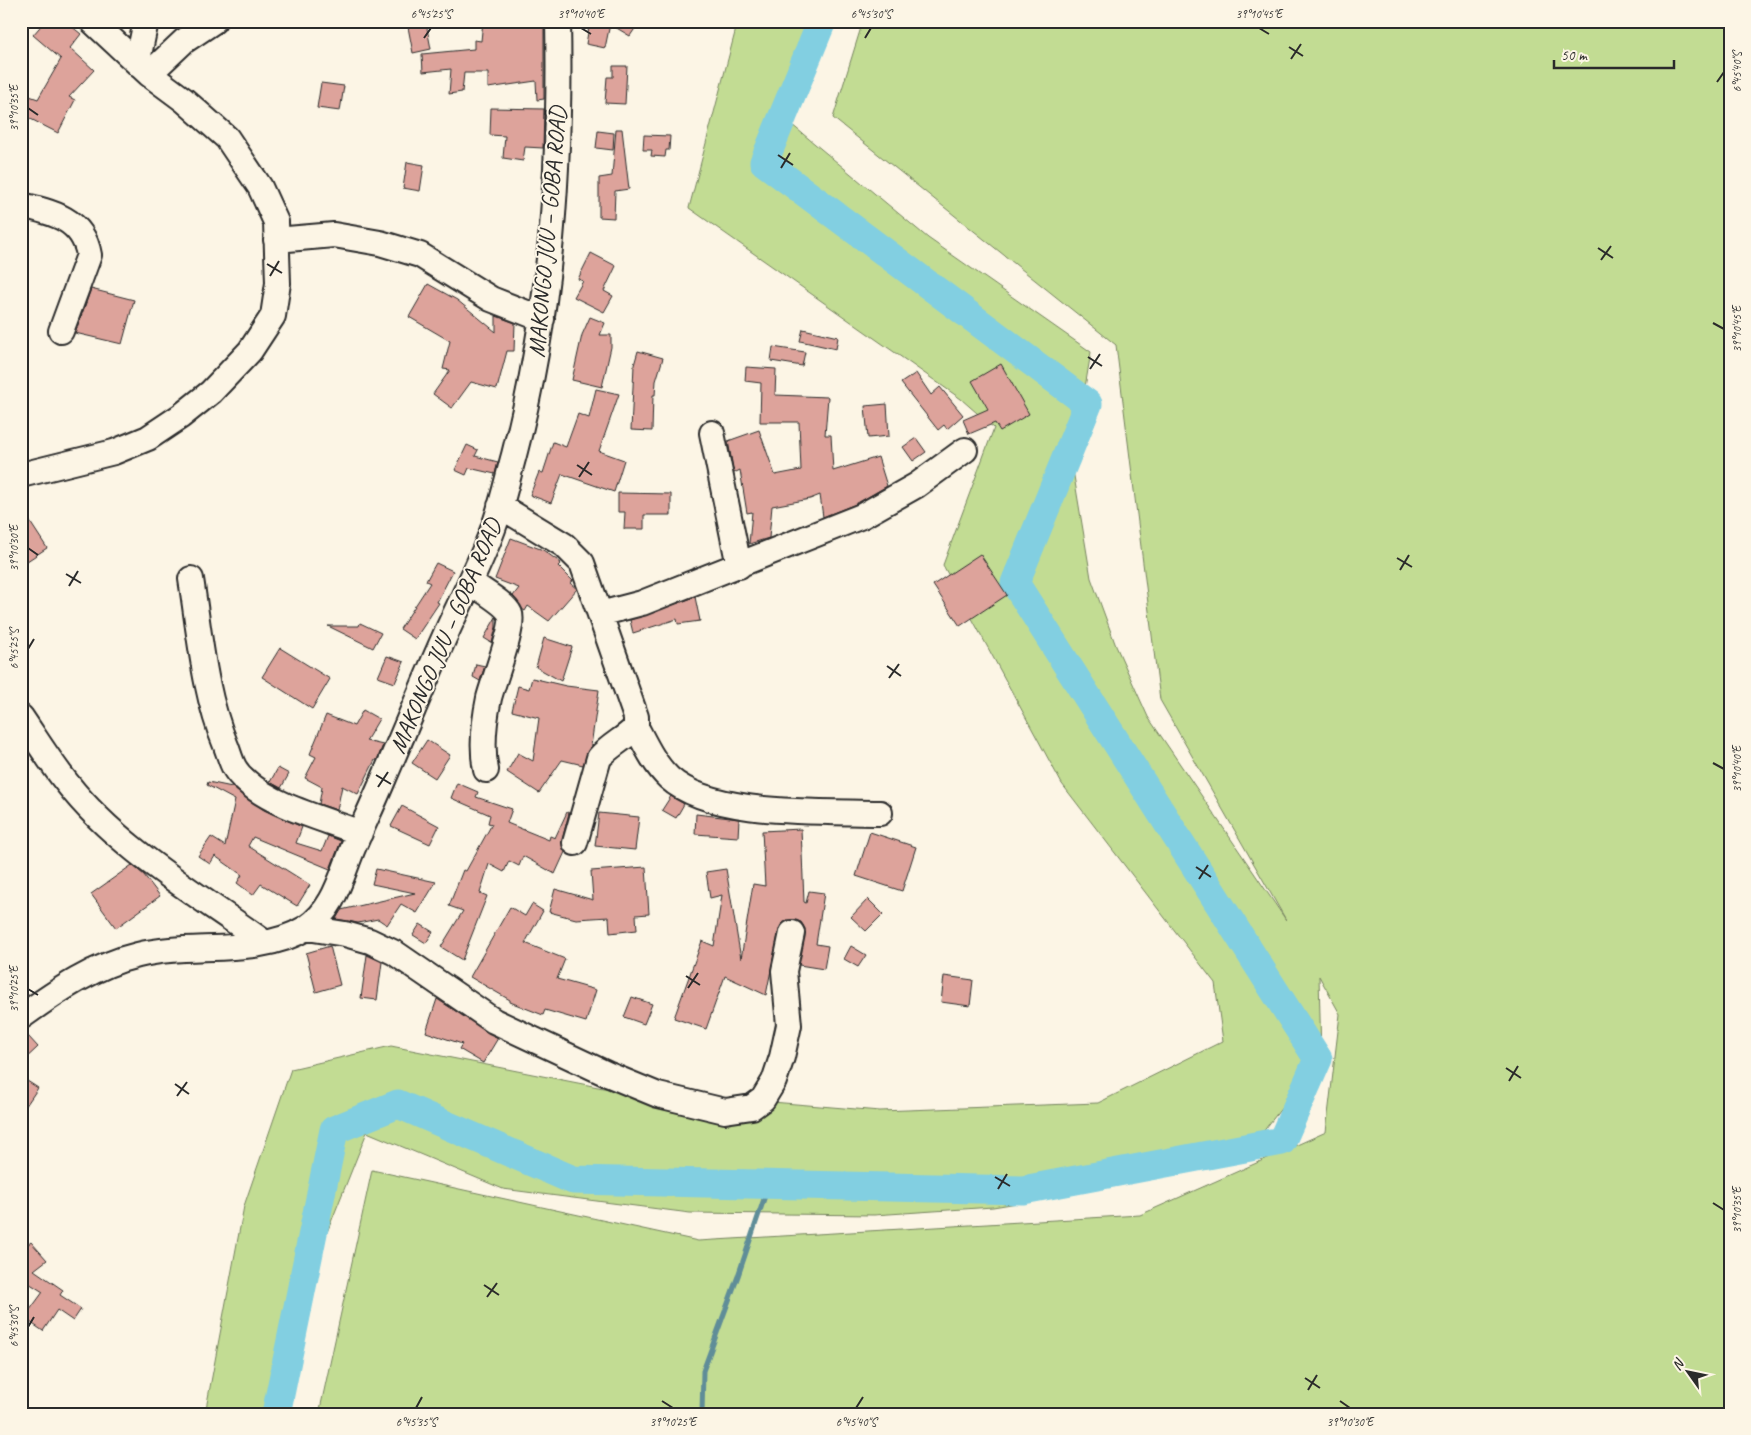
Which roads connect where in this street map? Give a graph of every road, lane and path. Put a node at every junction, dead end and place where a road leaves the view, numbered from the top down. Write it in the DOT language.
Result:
graph roads {
  1 [pos="92,21"];
  2 [pos="146,21"];
  3 [pos="214,21"];
  4 [pos="558,21"];
  5 [pos="144,70"];
  6 [pos="21,205"];
  7 [pos="276,240"];
  8 [pos="542,319"];
  9 [pos="61,331"];
  10 [pos="712,434"];
  11 [pos="965,450"];
  12 [pos="21,475"];
  13 [pos="500,506"];
  14 [pos="739,566"];
  15 [pos="191,579"];
  16 [pos="472,582"];
  17 [pos="600,614"];
  18 [pos="21,717"];
  19 [pos="636,727"];
  20 [pos="486,770"];
  21 [pos="880,813"];
  22 [pos="360,833"];
  23 [pos="575,843"];
  24 [pos="307,928"];
  25 [pos="792,933"];
  26 [pos="265,943"];
  27 [pos="21,1017"];
  1 -- 5 [label="street"];
  2 -- 5 [label="street"];
  3 -- 5 [label="street"];
  4 -- 8 [label="street, MAKONGO JUU – GOBA ROAD"];
  5 -- 7 [label="street"];
  6 -- 9 [label="street"];
  7 -- 8 [label="street"];
  7 -- 12 [label="street"];
  8 -- 13 [label="street, MAKONGO JUU – GOBA ROAD"];
  10 -- 14 [label="street"];
  11 -- 14 [label="street"];
  13 -- 16 [label="street, MAKONGO JUU – GOBA ROAD"];
  13 -- 17 [label="street"];
  14 -- 17 [label="street"];
  15 -- 22 [label="street"];
  16 -- 20 [label="street"];
  16 -- 22 [label="street, MAKONGO JUU – GOBA ROAD"];
  17 -- 19 [label="street"];
  18 -- 26 [label="street"];
  19 -- 21 [label="street"];
  19 -- 23 [label="street"];
  22 -- 24 [label="street, MAKONGO JUU – GOBA ROAD"];
  24 -- 25 [label="street"];
  24 -- 26 [label="street, MAKONGO JUU – GOBA ROAD"];
  26 -- 27 [label="street, MAKONGO JUU – GOBA ROAD"];
}
